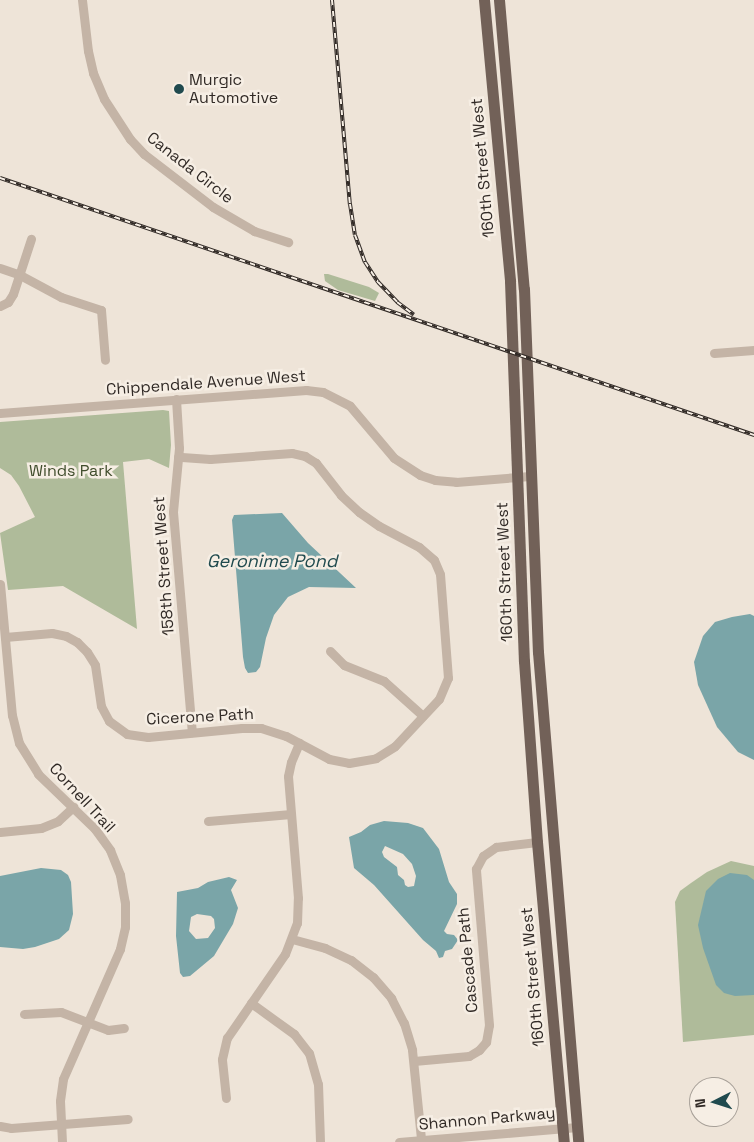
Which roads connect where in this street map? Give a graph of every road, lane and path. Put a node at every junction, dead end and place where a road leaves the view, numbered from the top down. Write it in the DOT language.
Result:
graph roads {
  1 [pos="82,0"];
  2 [pos="484,0"];
  3 [pos="498,0"];
  4 [pos="31,239"];
  5 [pos="288,242"];
  6 [pos="0,268"];
  7 [pos="20,275"];
  8 [pos="0,306"];
  9 [pos="754,350"];
  10 [pos="714,353"];
  11 [pos="105,360"];
  12 [pos="176,399"];
  13 [pos="0,412"];
  14 [pos="178,457"];
  15 [pos="530,476"];
  16 [pos="518,478"];
  17 [pos="0,584"];
  18 [pos="5,637"];
  19 [pos="330,651"];
  20 [pos="423,716"];
  21 [pos="192,732"];
  22 [pos="299,743"];
  23 [pos="73,807"];
  24 [pos="291,814"];
  25 [pos="208,821"];
  26 [pos="0,832"];
  27 [pos="537,842"];
  28 [pos="292,939"];
  29 [pos="251,1003"];
  30 [pos="24,1014"];
  31 [pos="89,1021"];
  32 [pos="124,1028"];
  33 [pos="414,1061"];
  34 [pos="226,1098"];
  35 [pos="128,1119"];
  36 [pos="61,1124"];
  37 [pos="0,1126"];
  38 [pos="563,1127"];
  39 [pos="577,1127"];
  40 [pos="421,1139"];
  41 [pos="62,1142"];
  42 [pos="320,1142"];
  43 [pos="399,1142"];
  44 [pos="564,1142"];
  45 [pos="578,1142"];
  1 -- 5 [label="street, Canada Circle"];
  2 -- 16 [label="main road, 160th Street West"];
  3 -- 15 [label="main road, 160th Street West"];
  4 -- 7 [label="street"];
  6 -- 7 [label="street"];
  7 -- 8 [label="street"];
  7 -- 11 [label="street"];
  9 -- 10 [label="street"];
  12 -- 13 [label="street, Chippendale Avenue West"];
  12 -- 14 [label="street, 158th Street West"];
  12 -- 16 [label="street, Chippendale Avenue West"];
  14 -- 20 [label="street, Cicerone Path"];
  14 -- 21 [label="street, 158th Street West"];
  15 -- 16 [label="street, Chippendale Avenue West"];
  15 -- 39 [label="main road, 160th Street West"];
  16 -- 27 [label="main road, 160th Street West"];
  17 -- 18 [label="street, Cornell Trail"];
  18 -- 21 [label="street, Cicerone Path"];
  18 -- 23 [label="street, Cornell Trail"];
  19 -- 20 [label="street"];
  20 -- 22 [label="street, Cicerone Path"];
  21 -- 22 [label="street, Cicerone Path"];
  22 -- 24 [label="street"];
  23 -- 26 [label="street"];
  23 -- 31 [label="street, Cornell Trail"];
  24 -- 25 [label="street"];
  24 -- 28 [label="street"];
  27 -- 33 [label="street, Cascade Path"];
  27 -- 38 [label="main road, 160th Street West"];
  28 -- 29 [label="street"];
  28 -- 33 [label="street"];
  29 -- 34 [label="street"];
  29 -- 42 [label="street"];
  30 -- 31 [label="street"];
  31 -- 32 [label="street"];
  31 -- 36 [label="street, Cornell Trail"];
  33 -- 40 [label="street"];
  35 -- 36 [label="street"];
  36 -- 37 [label="street"];
  36 -- 41 [label="street, Cornell Trail"];
  38 -- 39 [label="street, Shannon Parkway"];
  38 -- 40 [label="street, Shannon Parkway"];
  38 -- 44 [label="main road, 160th Street West"];
  39 -- 45 [label="main road, 160th Street West"];
  40 -- 43 [label="street, Shannon Parkway"];
}
